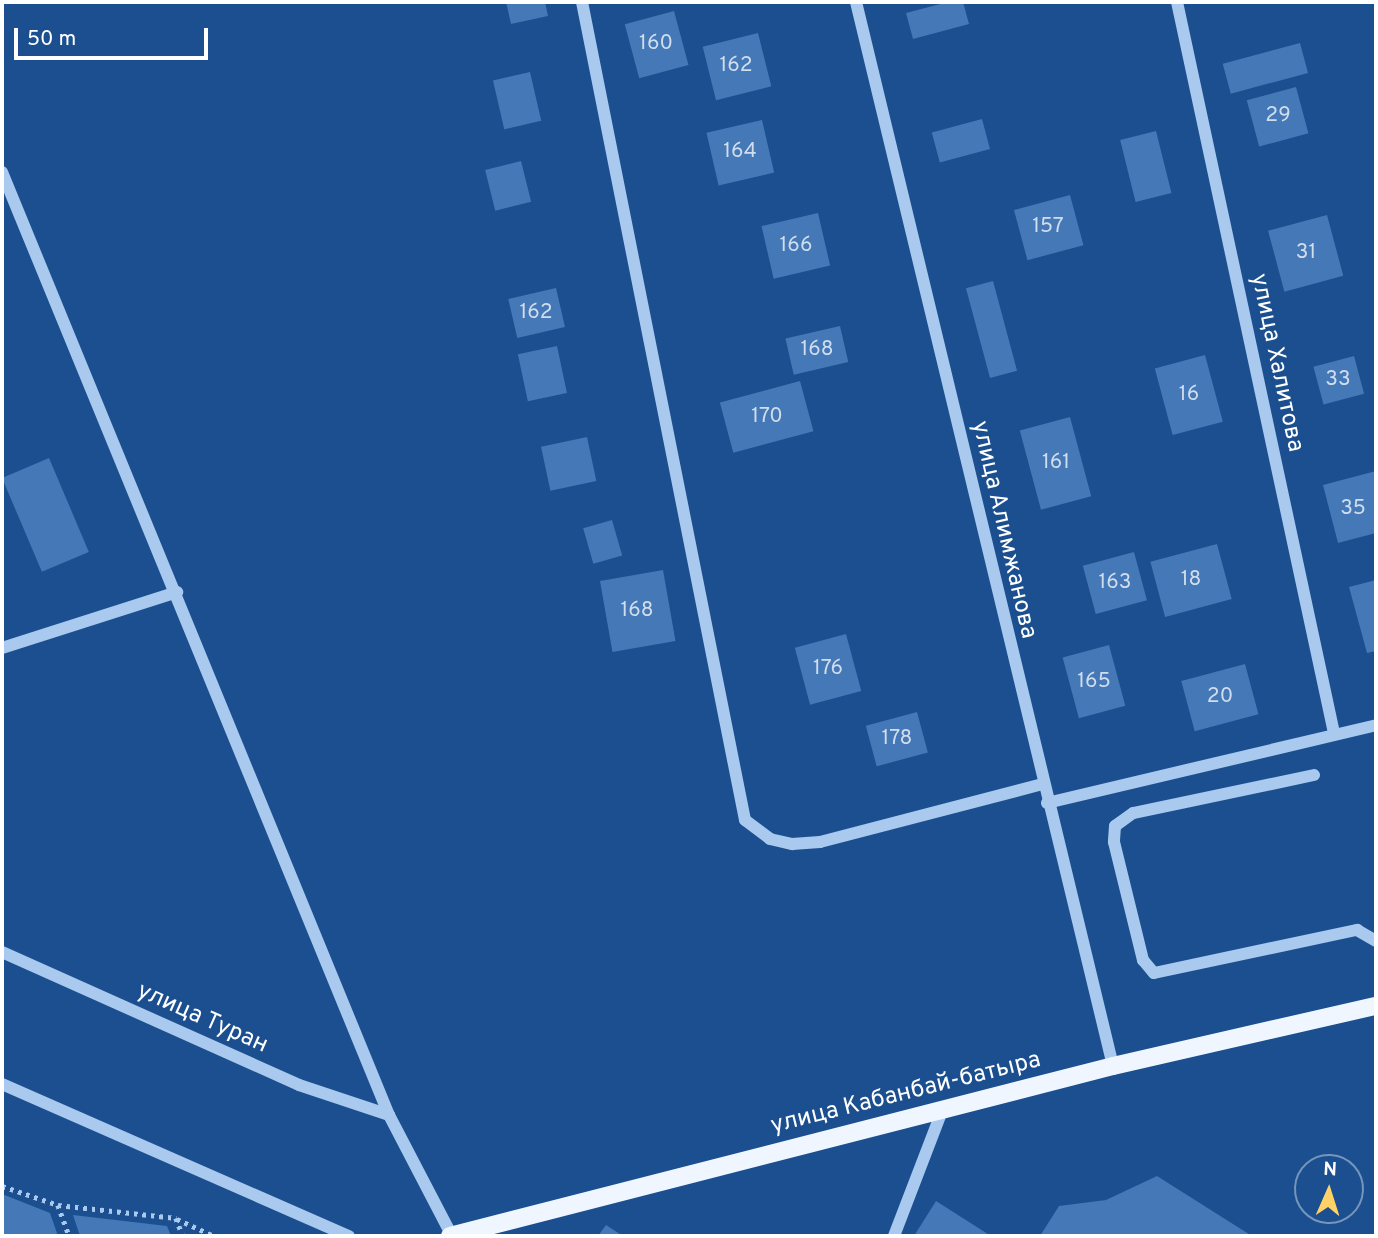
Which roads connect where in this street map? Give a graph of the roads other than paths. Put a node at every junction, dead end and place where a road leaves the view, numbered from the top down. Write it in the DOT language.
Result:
graph roads {
  1 [pos="582,2"];
  2 [pos="856,2"];
  3 [pos="1177,2"];
  4 [pos="2,172"];
  5 [pos="177,592"];
  6 [pos="2,648"];
  7 [pos="1373,726"];
  8 [pos="1334,733"];
  9 [pos="1376,738"];
  10 [pos="1314,775"];
  11 [pos="1042,783"];
  12 [pos="1047,803"];
  13 [pos="1376,941"];
  14 [pos="2,951"];
  15 [pos="1376,1006"];
  16 [pos="1112,1066"];
  17 [pos="2,1084"];
  18 [pos="943,1111"];
  19 [pos="389,1115"];
  20 [pos="349,1236"];
  21 [pos="449,1236"];
  22 [pos="894,1236"];
  1 -- 11 [label="street"];
  2 -- 11 [label="street, улица Алимжанова"];
  3 -- 8 [label="street, улица Халитова"];
  4 -- 5 [label="street"];
  5 -- 6 [label="street"];
  5 -- 19 [label="street"];
  7 -- 8 [label="street"];
  7 -- 9 [label="street"];
  8 -- 12 [label="street"];
  10 -- 13 [label="street"];
  11 -- 12 [label="street, улица Алимжанова"];
  12 -- 16 [label="street, улица Алимжанова"];
  14 -- 19 [label="street, улица Туран"];
  15 -- 16 [label="main road, улица Кабанбай-батыра"];
  16 -- 18 [label="main road, улица Кабанбай-батыра"];
  17 -- 20 [label="street"];
  18 -- 21 [label="main road, улица Кабанбай-батыра"];
  18 -- 22 [label="street"];
  19 -- 21 [label="street"];
}
